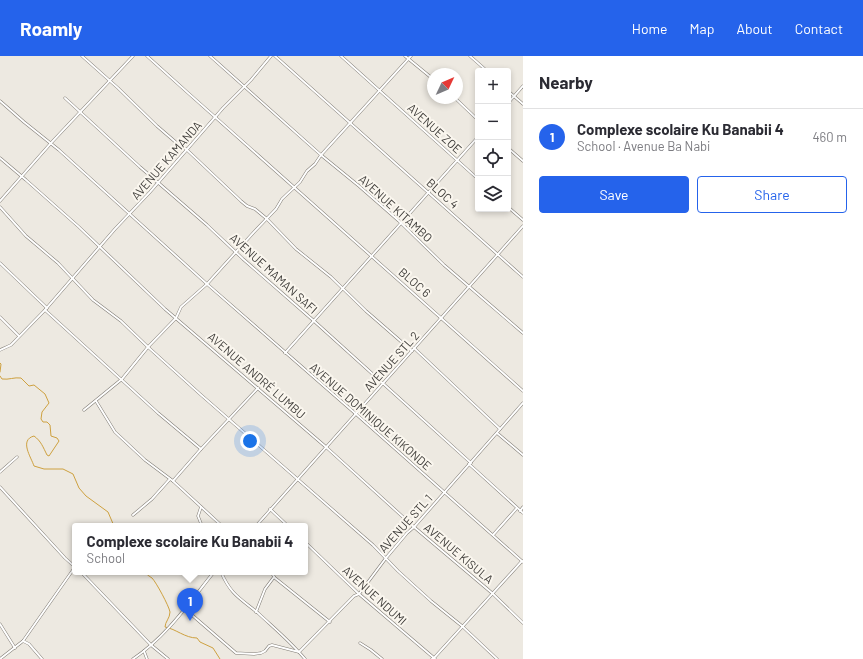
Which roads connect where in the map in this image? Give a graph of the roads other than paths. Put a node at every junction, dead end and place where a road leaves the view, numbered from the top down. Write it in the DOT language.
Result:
graph roads {
  1 [pos="82,56"];
  2 [pos="133,56"];
  3 [pos="147,56"];
  4 [pos="210,56"];
  5 [pos="271,56"];
  6 [pos="275,56"];
  7 [pos="341,56"];
  8 [pos="405,56"];
  9 [pos="411,56"];
  10 [pos="470,56"];
  11 [pos="408,58"];
  12 [pos="483,68"];
  13 [pos="427,74"];
  14 [pos="109,81"];
  15 [pos="523,86"];
  16 [pos="244,87"];
  17 [pos="380,91"];
  18 [pos="511,94"];
  19 [pos="514,97"];
  20 [pos="65,98"];
  21 [pos="511,100"];
  22 [pos="0,101"];
  23 [pos="461,104"];
  24 [pos="523,104"];
  25 [pos="80,112"];
  26 [pos="475,117"];
  27 [pos="215,118"];
  28 [pos="351,122"];
  29 [pos="475,140"];
  30 [pos="51,144"];
  31 [pos="186,149"];
  32 [pos="511,151"];
  33 [pos="321,155"];
  34 [pos="0,158"];
  35 [pos="457,160"];
  36 [pos="523,161"];
  37 [pos="22,176"];
  38 [pos="475,176"];
  39 [pos="158,183"];
  40 [pos="294,188"];
  41 [pos="429,192"];
  42 [pos="0,201"];
  43 [pos="0,207"];
  44 [pos="511,210"];
  45 [pos="129,214"];
  46 [pos="267,219"];
  47 [pos="523,220"];
  48 [pos="401,223"];
  49 [pos="523,226"];
  50 [pos="99,247"];
  51 [pos="235,252"];
  52 [pos="498,254"];
  53 [pos="371,256"];
  54 [pos="0,263"];
  55 [pos="523,277"];
  56 [pos="73,278"];
  57 [pos="207,284"];
  58 [pos="470,286"];
  59 [pos="343,289"];
  60 [pos="46,309"];
  61 [pos="0,317"];
  62 [pos="176,318"];
  63 [pos="441,318"];
  64 [pos="314,321"];
  65 [pos="523,333"];
  66 [pos="18,336"];
  67 [pos="148,347"];
  68 [pos="414,348"];
  69 [pos="0,350"];
  70 [pos="412,351"];
  71 [pos="285,353"];
  72 [pos="122,379"];
  73 [pos="383,384"];
  74 [pos="258,388"];
  75 [pos="523,392"];
  76 [pos="96,400"];
  77 [pos="523,403"];
  78 [pos="84,410"];
  79 [pos="356,414"];
  80 [pos="229,419"];
  81 [pos="500,429"];
  82 [pos="497,433"];
  83 [pos="326,446"];
  84 [pos="200,449"];
  85 [pos="523,455"];
  86 [pos="17,457"];
  87 [pos="470,463"];
  88 [pos="0,472"];
  89 [pos="170,479"];
  90 [pos="297,479"];
  91 [pos="173,481"];
  92 [pos="0,487"];
  93 [pos="445,492"];
  94 [pos="201,506"];
  95 [pos="523,507"];
  96 [pos="518,508"];
  97 [pos="270,509"];
  98 [pos="520,511"];
  99 [pos="523,513"];
  100 [pos="133,515"];
  101 [pos="201,523"];
  102 [pos="219,523"];
  103 [pos="258,523"];
  104 [pos="285,523"];
  105 [pos="414,527"];
  106 [pos="493,535"];
  107 [pos="308,545"];
  108 [pos="386,558"];
  109 [pos="522,562"];
  110 [pos="72,564"];
  111 [pos="72,571"];
  112 [pos="84,575"];
  113 [pos="212,575"];
  114 [pos="222,575"];
  115 [pos="274,577"];
  116 [pos="492,593"];
  117 [pos="359,594"];
  118 [pos="258,608"];
  119 [pos="185,609"];
  120 [pos="256,612"];
  121 [pos="261,617"];
  122 [pos="330,622"];
  123 [pos="523,623"];
  124 [pos="0,624"];
  125 [pos="462,626"];
  126 [pos="23,641"];
  127 [pos="360,643"];
  128 [pos="151,645"];
  129 [pos="15,648"];
  130 [pos="144,651"];
  131 [pos="299,652"];
  132 [pos="0,659"];
  133 [pos="42,659"];
  134 [pos="133,659"];
  135 [pos="147,659"];
  136 [pos="168,659"];
  137 [pos="305,659"];
  138 [pos="382,659"];
  139 [pos="434,659"];
  140 [pos="496,659"];
  1 -- 14 [label="street"];
  2 -- 14 [label="street"];
  3 -- 27 [label="street, BLOC 6"];
  4 -- 16 [label="street, AVENUE KITAMBO"];
  5 -- 16 [label="street, AVENUE KAMANDA"];
  6 -- 28 [label="street, BLOC 4"];
  7 -- 17 [label="street, AVENUE ZOE"];
  8 -- 11 [label="street"];
  9 -- 11 [label="street"];
  10 -- 12 [label="street"];
  11 -- 13 [label="street"];
  11 -- 17 [label="street"];
  14 -- 25 [label="street"];
  14 -- 31 [label="street"];
  15 -- 19 [label="street"];
  16 -- 27 [label="street, AVENUE KAMANDA"];
  16 -- 33 [label="street, AVENUE KITAMBO"];
  17 -- 28 [label="street"];
  17 -- 35 [label="street, AVENUE ZOE"];
  18 -- 19 [label="street"];
  19 -- 21 [label="street"];
  19 -- 24 [label="street"];
  20 -- 25 [label="street, AVENUE MAMAN SAFI"];
  22 -- 30 [label="street, AVENUE DOMINIQUE KIKONDE"];
  23 -- 26 [label="street"];
  25 -- 30 [label="street"];
  25 -- 39 [label="street, AVENUE MAMAN SAFI"];
  27 -- 31 [label="street, AVENUE KAMANDA"];
  27 -- 40 [label="street, BLOC 6"];
  28 -- 33 [label="street"];
  28 -- 41 [label="street, BLOC 4"];
  29 -- 35 [label="street"];
  30 -- 37 [label="street"];
  30 -- 45 [label="street, AVENUE DOMINIQUE KIKONDE"];
  31 -- 39 [label="street, AVENUE KAMANDA"];
  31 -- 46 [label="street"];
  32 -- 36 [label="street"];
  33 -- 40 [label="street"];
  33 -- 48 [label="street, AVENUE KITAMBO"];
  34 -- 37 [label="street, AVENUE ANDRÉ LUMBU"];
  35 -- 38 [label="street, AVENUE ZOE"];
  35 -- 41 [label="street"];
  37 -- 42 [label="street"];
  37 -- 50 [label="street, AVENUE ANDRÉ LUMBU"];
  39 -- 45 [label="street, AVENUE KAMANDA"];
  39 -- 51 [label="street, AVENUE MAMAN SAFI"];
  40 -- 46 [label="street"];
  40 -- 53 [label="street, BLOC 6"];
  41 -- 48 [label="street"];
  41 -- 52 [label="street, BLOC 4"];
  43 -- 56 [label="street"];
  44 -- 47 [label="street"];
  45 -- 50 [label="street"];
  45 -- 57 [label="street, AVENUE DOMINIQUE KIKONDE"];
  46 -- 51 [label="street"];
  46 -- 59 [label="street"];
  48 -- 53 [label="street"];
  48 -- 58 [label="street, AVENUE KITAMBO"];
  49 -- 52 [label="street, AVENUE STL 2"];
  50 -- 56 [label="street"];
  50 -- 62 [label="street, AVENUE ANDRÉ LUMBU"];
  51 -- 57 [label="street"];
  51 -- 64 [label="street, AVENUE MAMAN SAFI"];
  52 -- 55 [label="street, BLOC 4"];
  52 -- 58 [label="street, AVENUE STL 2"];
  53 -- 59 [label="street"];
  53 -- 63 [label="street, BLOC 6"];
  54 -- 60 [label="street"];
  56 -- 60 [label="street"];
  56 -- 67 [label="street"];
  57 -- 62 [label="street"];
  57 -- 71 [label="street, AVENUE DOMINIQUE KIKONDE"];
  58 -- 63 [label="street, AVENUE STL 2"];
  58 -- 65 [label="street, AVENUE KITAMBO"];
  59 -- 64 [label="street"];
  59 -- 70 [label="street"];
  60 -- 66 [label="street"];
  60 -- 72 [label="street"];
  61 -- 66 [label="street"];
  62 -- 67 [label="street"];
  62 -- 74 [label="street, AVENUE ANDRÉ LUMBU"];
  63 -- 68 [label="street, AVENUE STL 2"];
  63 -- 75 [label="street, BLOC 6"];
  64 -- 71 [label="street"];
  64 -- 73 [label="street, AVENUE MAMAN SAFI"];
  66 -- 69 [label="street"];
  67 -- 72 [label="street"];
  67 -- 80 [label="street"];
  68 -- 70 [label="street, AVENUE STL 2"];
  68 -- 81 [label="street"];
  70 -- 73 [label="street, AVENUE STL 2"];
  71 -- 79 [label="street, AVENUE DOMINIQUE KIKONDE"];
  72 -- 76 [label="street"];
  72 -- 84 [label="street"];
  73 -- 79 [label="street, AVENUE STL 2"];
  73 -- 87 [label="street, AVENUE MAMAN SAFI"];
  74 -- 80 [label="street"];
  74 -- 83 [label="street, AVENUE ANDRÉ LUMBU"];
  76 -- 78 [label="street"];
  76 -- 89 [label="street"];
  77 -- 81 [label="street, AVENUE STL 1"];
  79 -- 83 [label="street, AVENUE STL 2"];
  79 -- 93 [label="street, AVENUE DOMINIQUE KIKONDE"];
  80 -- 84 [label="street"];
  80 -- 90 [label="street"];
  81 -- 82 [label="street, AVENUE STL 1"];
  82 -- 85 [label="street"];
  82 -- 87 [label="street, AVENUE STL 1"];
  83 -- 90 [label="street, AVENUE STL 2"];
  83 -- 105 [label="street, AVENUE KISULA"];
  84 -- 91 [label="street"];
  86 -- 88 [label="street"];
  87 -- 93 [label="street, AVENUE STL 1"];
  87 -- 96 [label="street, AVENUE MAMAN SAFI"];
  89 -- 91 [label="street"];
  89 -- 100 [label="street"];
  90 -- 97 [label="street, AVENUE STL 2"];
  90 -- 108 [label="street"];
  91 -- 94 [label="street"];
  92 -- 110 [label="street"];
  93 -- 105 [label="street, AVENUE STL 1"];
  93 -- 106 [label="street, AVENUE DOMINIQUE KIKONDE"];
  94 -- 101 [label="street"];
  94 -- 102 [label="street"];
  95 -- 98 [label="street"];
  96 -- 98 [label="street, AVENUE MAMAN SAFI"];
  96 -- 106 [label="street"];
  97 -- 103 [label="street, AVENUE STL 2"];
  97 -- 104 [label="street"];
  98 -- 99 [label="street, AVENUE MAMAN SAFI"];
  105 -- 108 [label="street, AVENUE STL 1"];
  105 -- 116 [label="street, AVENUE KISULA"];
  106 -- 109 [label="street, AVENUE DOMINIQUE KIKONDE"];
  107 -- 117 [label="street, AVENUE NDUMI"];
  108 -- 117 [label="street, AVENUE STL 1"];
  108 -- 125 [label="street"];
  109 -- 116 [label="street"];
  111 -- 126 [label="street"];
  112 -- 128 [label="street"];
  113 -- 119 [label="street"];
  114 -- 120 [label="street"];
  115 -- 118 [label="street"];
  115 -- 122 [label="street"];
  116 -- 123 [label="street, AVENUE KISULA"];
  116 -- 125 [label="street"];
  117 -- 122 [label="street, AVENUE STL 1"];
  117 -- 139 [label="street, AVENUE NDUMI"];
  118 -- 120 [label="street"];
  118 -- 121 [label="street"];
  119 -- 128 [label="street"];
  119 -- 131 [label="street"];
  120 -- 121 [label="street"];
  121 -- 131 [label="street"];
  122 -- 131 [label="street, AVENUE STL 1"];
  124 -- 129 [label="street"];
  125 -- 139 [label="street"];
  125 -- 140 [label="street"];
  126 -- 129 [label="street"];
  126 -- 133 [label="street"];
  127 -- 138 [label="street"];
  128 -- 130 [label="street"];
  128 -- 136 [label="street"];
  129 -- 132 [label="street"];
  130 -- 134 [label="street"];
  130 -- 135 [label="street"];
  131 -- 137 [label="street"];
}
